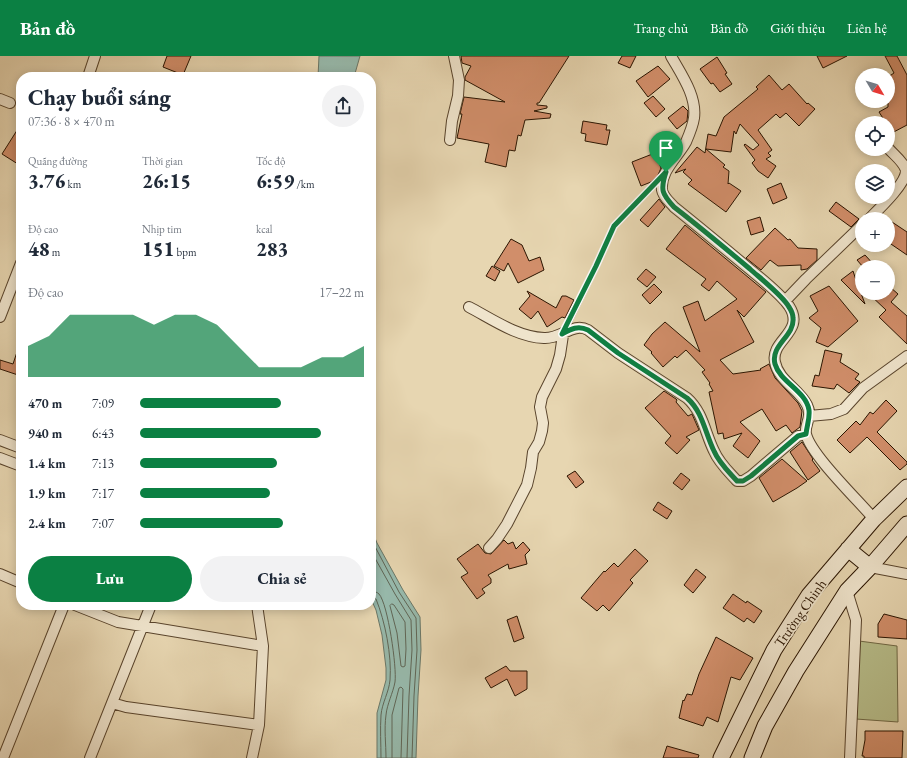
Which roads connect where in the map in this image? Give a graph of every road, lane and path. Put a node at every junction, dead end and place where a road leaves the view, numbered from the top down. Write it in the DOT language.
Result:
graph roads {
  1 [pos="94,56"];
  2 [pos="454,56"];
  3 [pos="671,56"];
  4 [pos="89,72"];
  5 [pos="0,99"];
  6 [pos="10,103"];
  7 [pos="450,140"];
  8 [pos="895,156"];
  9 [pos="666,172"];
  10 [pos="876,212"];
  11 [pos="855,232"];
  12 [pos="16,275"];
  13 [pos="785,301"];
  14 [pos="469,307"];
  15 [pos="0,317"];
  16 [pos="562,334"];
  17 [pos="907,356"];
  18 [pos="809,416"];
  19 [pos="806,434"];
  20 [pos="0,440"];
  21 [pos="16,446"];
  22 [pos="0,458"];
  23 [pos="16,464"];
  24 [pos="907,487"];
  25 [pos="874,519"];
  26 [pos="907,524"];
  27 [pos="489,548"];
  28 [pos="848,549"];
  29 [pos="870,567"];
  30 [pos="0,574"];
  31 [pos="907,574"];
  32 [pos="16,581"];
  33 [pos="847,591"];
  34 [pos="62,610"];
  35 [pos="88,610"];
  36 [pos="149,610"];
  37 [pos="258,610"];
  38 [pos="142,626"];
  39 [pos="263,646"];
  40 [pos="112,703"];
  41 [pos="259,725"];
  42 [pos="3,758"];
  43 [pos="90,758"];
  44 [pos="252,758"];
  45 [pos="721,758"];
  46 [pos="752,758"];
  47 [pos="850,758"];
  1 -- 4 [label="street"];
  2 -- 7 [label="street"];
  3 -- 9 [label="street"];
  5 -- 6 [label="street"];
  8 -- 10 [label="street"];
  9 -- 13 [label="street"];
  9 -- 16 [label="lane"];
  11 -- 13 [label="street"];
  12 -- 15 [label="street"];
  13 -- 18 [label="street"];
  14 -- 16 [label="street"];
  16 -- 19 [label="street"];
  16 -- 27 [label="street"];
  17 -- 18 [label="street"];
  18 -- 19 [label="street"];
  19 -- 25 [label="street"];
  20 -- 21 [label="street"];
  22 -- 23 [label="street"];
  24 -- 25 [label="street, Trường Chinh"];
  25 -- 28 [label="street, Trường Chinh"];
  26 -- 29 [label="street, Trường Chinh"];
  28 -- 29 [label="street"];
  28 -- 45 [label="street, Trường Chinh"];
  29 -- 31 [label="street"];
  29 -- 33 [label="street, Trường Chinh"];
  30 -- 32 [label="street"];
  33 -- 46 [label="street, Trường Chinh"];
  33 -- 47 [label="street"];
  34 -- 42 [label="street"];
  35 -- 38 [label="street"];
  36 -- 38 [label="street"];
  37 -- 39 [label="street"];
  38 -- 39 [label="street"];
  38 -- 40 [label="street"];
  39 -- 41 [label="street"];
  40 -- 41 [label="street"];
  40 -- 43 [label="street"];
  41 -- 44 [label="street"];
}
